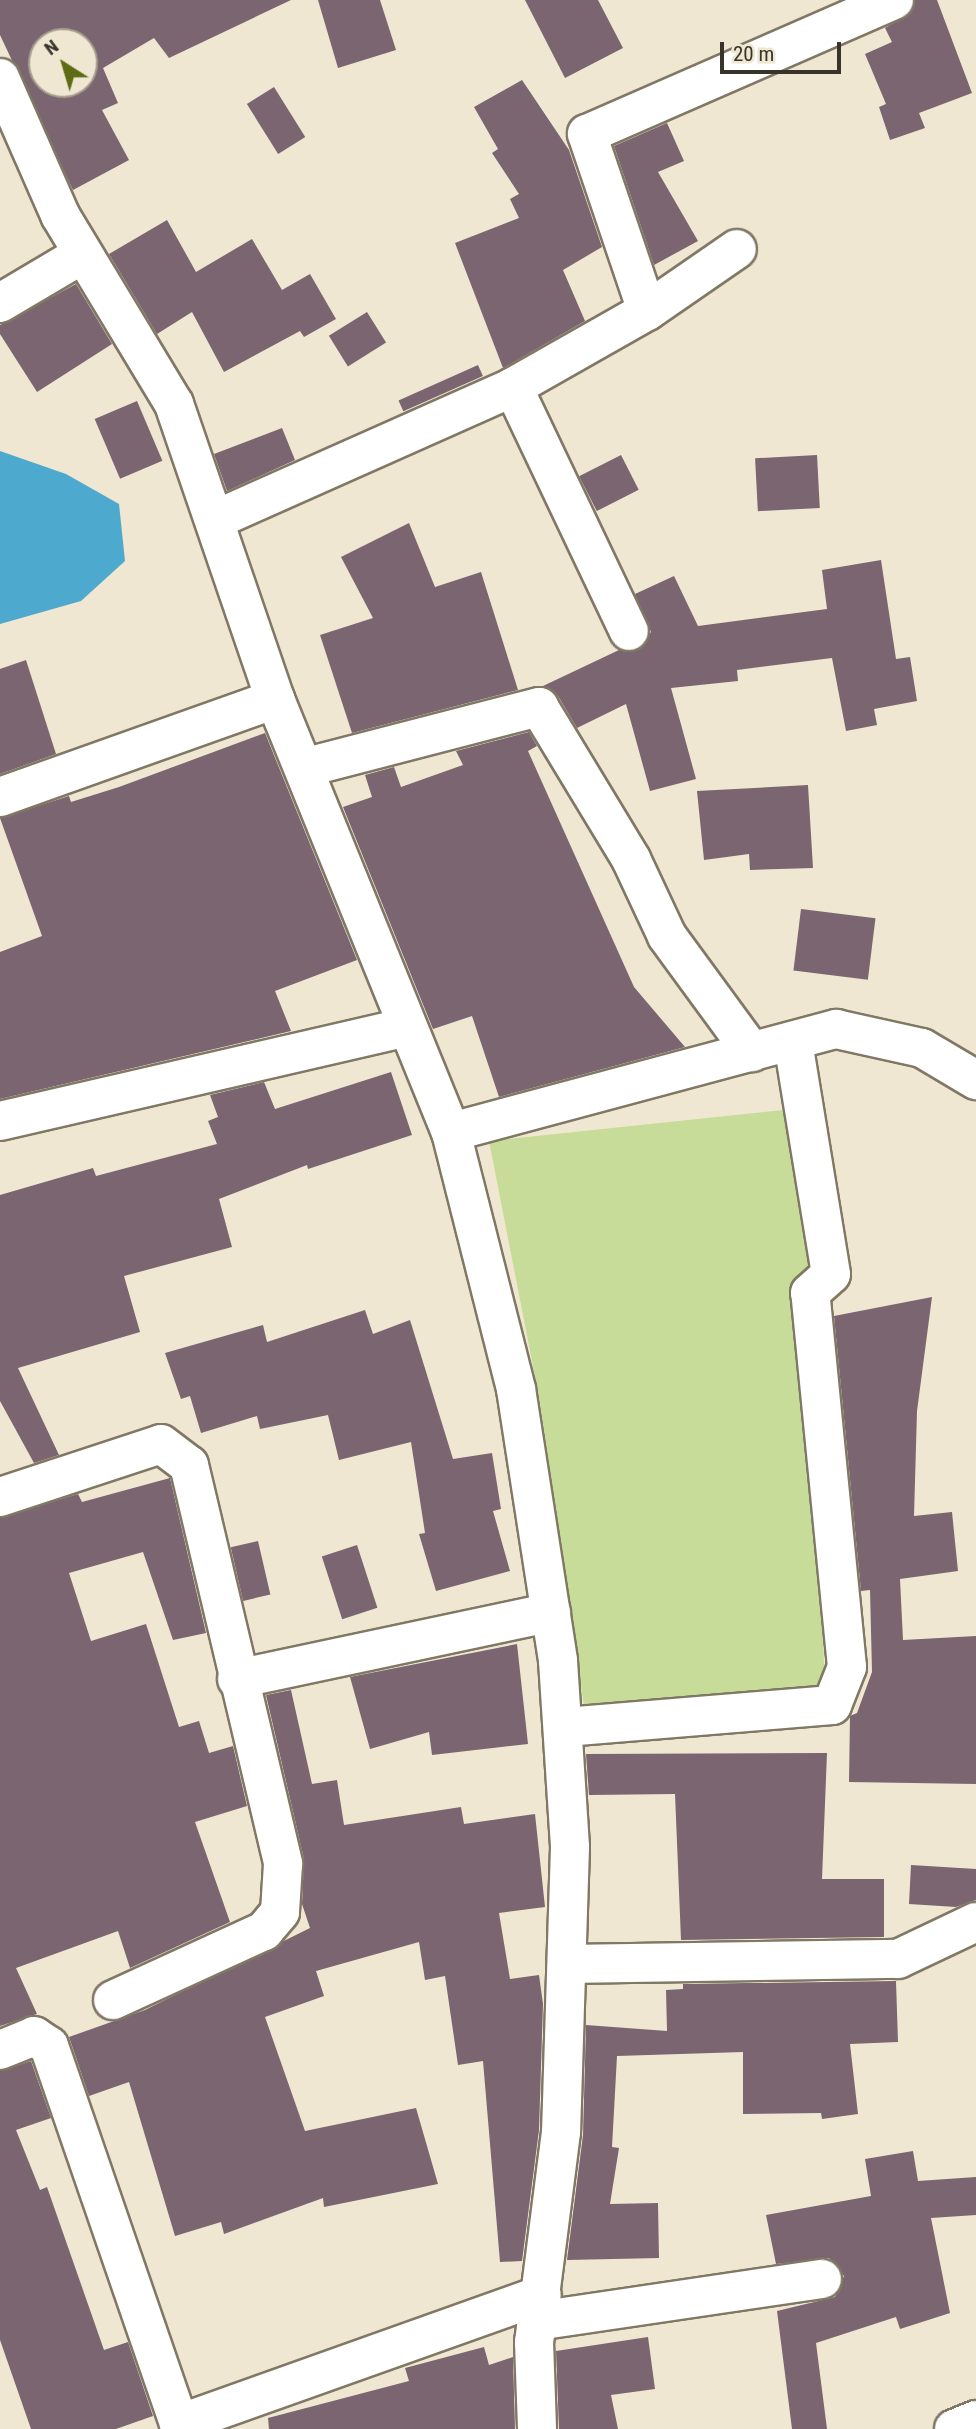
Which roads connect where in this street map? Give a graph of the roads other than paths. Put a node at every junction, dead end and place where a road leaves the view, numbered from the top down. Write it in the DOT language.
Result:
graph roads {
  1 [pos="894,0"];
  2 [pos="0,78"];
  3 [pos="737,249"];
  4 [pos="83,254"];
  5 [pos="0,303"];
  6 [pos="647,311"];
  7 [pos="513,387"];
  8 [pos="216,519"];
  9 [pos="629,631"];
  10 [pos="275,699"];
  11 [pos="307,767"];
  12 [pos="0,797"];
  13 [pos="406,1027"];
  14 [pos="793,1041"];
  15 [pos="752,1052"];
  16 [pos="976,1080"];
  17 [pos="0,1121"];
  18 [pos="452,1132"];
  19 [pos="0,1497"];
  20 [pos="551,1612"];
  21 [pos="237,1679"];
  22 [pos="565,1727"];
  23 [pos="976,1922"];
  24 [pos="570,1964"];
  25 [pos="113,2000"];
  26 [pos="0,2050"];
  27 [pos="822,2278"];
  28 [pos="540,2308"];
  29 [pos="976,2420"];
  30 [pos="173,2427"];
  31 [pos="537,2429"];
  32 [pos="954,2429"];
  1 -- 6 [label="street"];
  2 -- 4 [label="street"];
  3 -- 6 [label="street"];
  4 -- 5 [label="street"];
  4 -- 8 [label="street"];
  6 -- 7 [label="street"];
  7 -- 8 [label="street"];
  7 -- 9 [label="street"];
  8 -- 10 [label="street"];
  10 -- 11 [label="street"];
  10 -- 12 [label="street"];
  11 -- 13 [label="street"];
  11 -- 15 [label="street"];
  13 -- 17 [label="street"];
  13 -- 18 [label="street"];
  14 -- 15 [label="street"];
  14 -- 16 [label="street"];
  14 -- 22 [label="street"];
  15 -- 18 [label="street"];
  18 -- 20 [label="street"];
  19 -- 21 [label="street"];
  20 -- 21 [label="street"];
  20 -- 22 [label="street"];
  21 -- 25 [label="street"];
  22 -- 24 [label="street"];
  23 -- 24 [label="street"];
  24 -- 28 [label="street"];
  26 -- 30 [label="street"];
  27 -- 28 [label="street"];
  28 -- 30 [label="street"];
  28 -- 31 [label="street"];
  29 -- 32 [label="street"];
}
